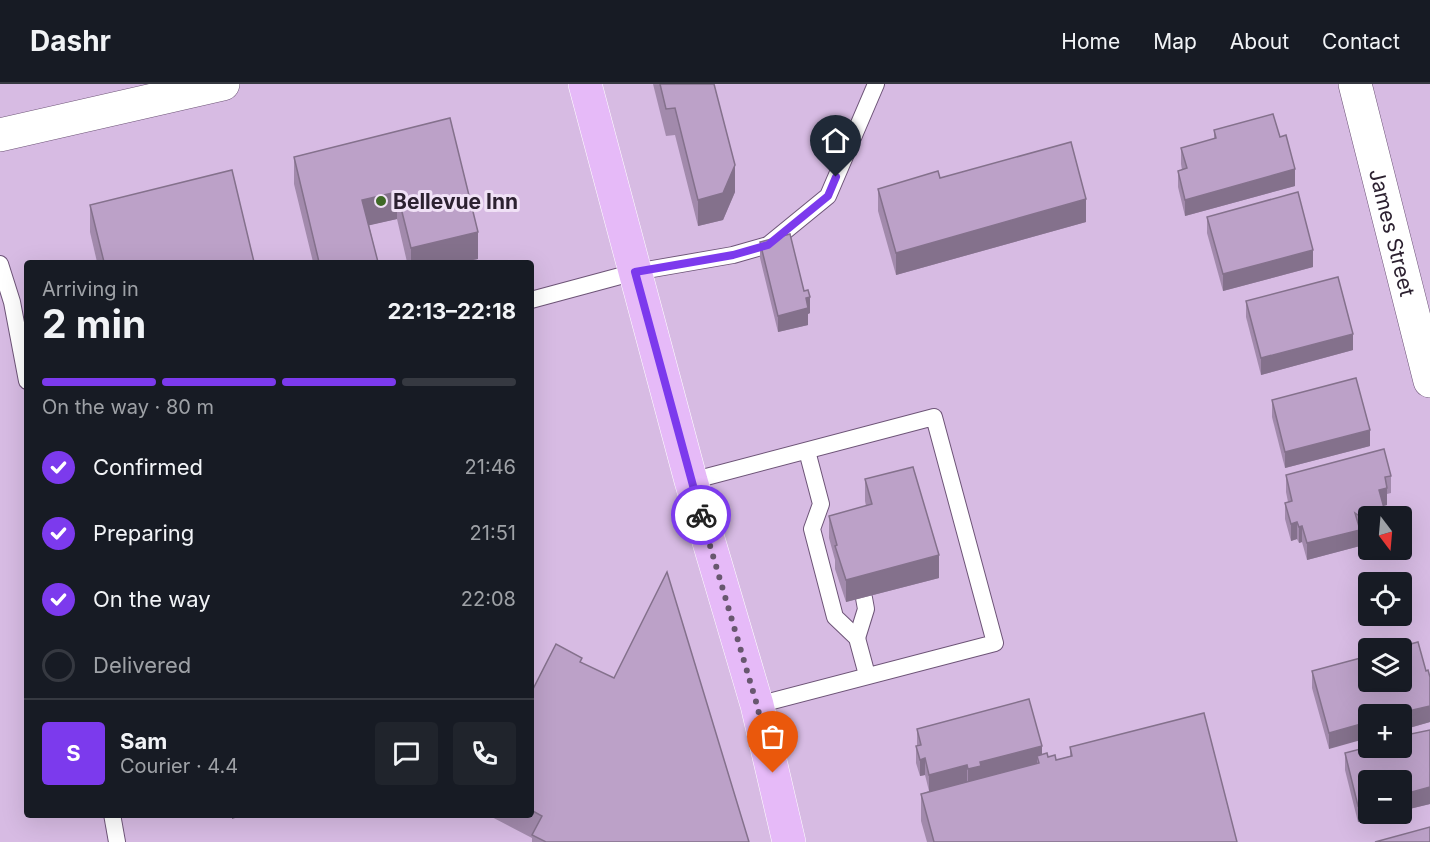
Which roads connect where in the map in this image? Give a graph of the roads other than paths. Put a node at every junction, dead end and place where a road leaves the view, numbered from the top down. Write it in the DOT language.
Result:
graph roads {
  1 [pos="223,84"];
  2 [pos="585,84"];
  3 [pos="876,84"];
  4 [pos="1355,84"];
  5 [pos="0,135"];
  6 [pos="0,264"];
  7 [pos="635,272"];
  8 [pos="534,299"];
  9 [pos="24,365"];
  10 [pos="1430,381"];
  11 [pos="807,451"];
  12 [pos="691,481"];
  13 [pos="821,504"];
  14 [pos="835,516"];
  15 [pos="864,598"];
  16 [pos="857,638"];
  17 [pos="867,675"];
  18 [pos="757,705"];
  19 [pos="113,818"];
  20 [pos="117,842"];
  21 [pos="789,842"];
  1 -- 5 [label="street"];
  2 -- 7 [label="main road"];
  3 -- 7 [label="lane"];
  4 -- 10 [label="street, James Street"];
  6 -- 9 [label="lane"];
  7 -- 8 [label="lane"];
  7 -- 12 [label="main road"];
  11 -- 12 [label="lane"];
  11 -- 13 [label="lane"];
  11 -- 17 [label="lane"];
  12 -- 18 [label="main road"];
  13 -- 14 [label="lane"];
  13 -- 16 [label="lane"];
  15 -- 16 [label="lane"];
  16 -- 17 [label="lane"];
  17 -- 18 [label="lane"];
  18 -- 21 [label="main road"];
  19 -- 20 [label="lane"];
}
